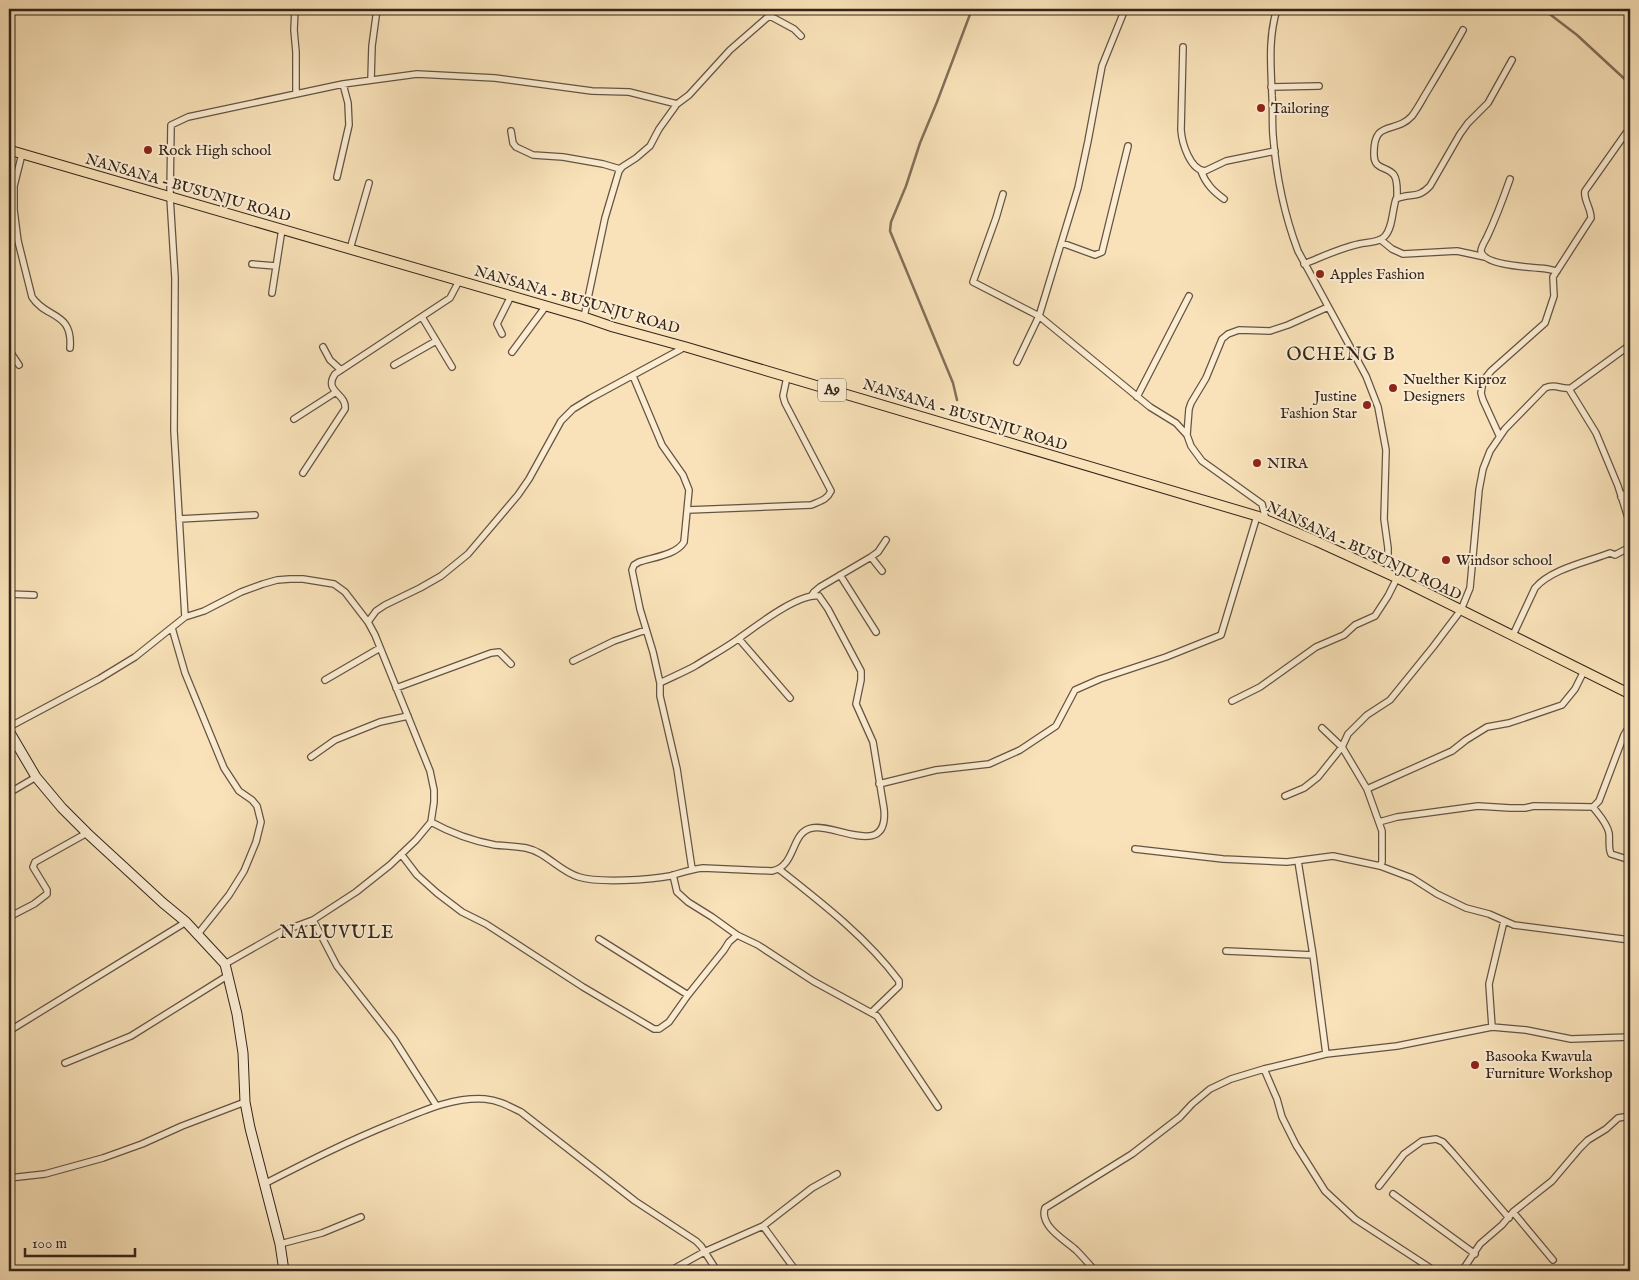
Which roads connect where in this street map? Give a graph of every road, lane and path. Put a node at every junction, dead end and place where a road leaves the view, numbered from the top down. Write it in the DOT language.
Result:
graph roads {
  1 [pos="295,9"];
  2 [pos="377,9"];
  3 [pos="777,9"];
  4 [pos="1125,9"];
  5 [pos="1277,9"];
  6 [pos="770,16"];
  7 [pos="1463,30"];
  8 [pos="801,36"];
  9 [pos="1182,47"];
  10 [pos="1512,60"];
  11 [pos="371,80"];
  12 [pos="343,84"];
  13 [pos="1319,86"];
  14 [pos="1272,87"];
  15 [pos="296,94"];
  16 [pos="678,104"];
  17 [pos="511,131"];
  18 [pos="1626,133"];
  19 [pos="1128,146"];
  20 [pos="9,150"];
  21 [pos="1275,151"];
  22 [pos="22,154"];
  23 [pos="620,169"];
  24 [pos="1201,171"];
  25 [pos="337,177"];
  26 [pos="1510,180"];
  27 [pos="369,184"];
  28 [pos="1003,194"];
  29 [pos="170,197"];
  30 [pos="1397,198"];
  31 [pos="1224,199"];
  32 [pos="282,229"];
  33 [pos="1381,240"];
  34 [pos="1062,243"];
  35 [pos="350,249"];
  36 [pos="1485,257"];
  37 [pos="252,264"];
  38 [pos="1304,264"];
  39 [pos="276,266"];
  40 [pos="1557,271"];
  41 [pos="459,280"];
  42 [pos="272,293"];
  43 [pos="511,296"];
  44 [pos="1189,296"];
  45 [pos="546,306"];
  46 [pos="1328,307"];
  47 [pos="1039,316"];
  48 [pos="584,317"];
  49 [pos="422,318"];
  50 [pos="502,334"];
  51 [pos="436,341"];
  52 [pos="1630,345"];
  53 [pos="686,347"];
  54 [pos="70,348"];
  55 [pos="323,348"];
  56 [pos="9,350"];
  57 [pos="512,352"];
  58 [pos="1017,362"];
  59 [pos="19,365"];
  60 [pos="394,365"];
  61 [pos="452,367"];
  62 [pos="341,370"];
  63 [pos="633,376"];
  64 [pos="787,377"];
  65 [pos="1569,389"];
  66 [pos="336,392"];
  67 [pos="1137,397"];
  68 [pos="294,419"];
  69 [pos="1187,435"];
  70 [pos="1499,435"];
  71 [pos="303,473"];
  72 [pos="1630,490"];
  73 [pos="1621,496"];
  74 [pos="688,510"];
  75 [pos="256,515"];
  76 [pos="1257,516"];
  77 [pos="180,519"];
  78 [pos="1266,520"];
  79 [pos="1630,524"];
  80 [pos="886,540"];
  81 [pos="1630,547"];
  82 [pos="871,558"];
  83 [pos="882,571"];
  84 [pos="1388,574"];
  85 [pos="840,575"];
  86 [pos="1397,578"];
  87 [pos="9,594"];
  88 [pos="34,595"];
  89 [pos="812,596"];
  90 [pos="1461,610"];
  91 [pos="185,617"];
  92 [pos="368,622"];
  93 [pos="172,628"];
  94 [pos="646,630"];
  95 [pos="876,632"];
  96 [pos="1513,635"];
  97 [pos="739,638"];
  98 [pos="380,648"];
  99 [pos="573,661"];
  100 [pos="511,664"];
  101 [pos="1584,671"];
  102 [pos="325,680"];
  103 [pos="660,683"];
  104 [pos="396,688"];
  105 [pos="1630,694"];
  106 [pos="790,698"];
  107 [pos="1232,700"];
  108 [pos="408,716"];
  109 [pos="1630,724"];
  110 [pos="9,727"];
  111 [pos="1322,728"];
  112 [pos="9,731"];
  113 [pos="1342,747"];
  114 [pos="311,757"];
  115 [pos="36,777"];
  116 [pos="879,784"];
  117 [pos="1367,789"];
  118 [pos="9,793"];
  119 [pos="1285,796"];
  120 [pos="1593,807"];
  121 [pos="431,822"];
  122 [pos="1379,822"];
  123 [pos="87,833"];
  124 [pos="1135,849"];
  125 [pos="401,854"];
  126 [pos="1630,860"];
  127 [pos="1298,861"];
  128 [pos="1380,866"];
  129 [pos="692,869"];
  130 [pos="780,870"];
  131 [pos="673,875"];
  132 [pos="9,918"];
  133 [pos="313,920"];
  134 [pos="1504,921"];
  135 [pos="186,922"];
  136 [pos="198,934"];
  137 [pos="737,934"];
  138 [pos="599,939"];
  139 [pos="1630,940"];
  140 [pos="1226,951"];
  141 [pos="1313,955"];
  142 [pos="225,964"];
  143 [pos="227,976"];
  144 [pos="688,995"];
  145 [pos="872,1012"];
  146 [pos="1492,1027"];
  147 [pos="9,1031"];
  148 [pos="1630,1037"];
  149 [pos="1326,1054"];
  150 [pos="65,1063"];
  151 [pos="1264,1069"];
  152 [pos="245,1102"];
  153 [pos="436,1105"];
  154 [pos="938,1107"];
  155 [pos="1630,1116"];
  156 [pos="837,1174"];
  157 [pos="9,1178"];
  158 [pos="264,1184"];
  159 [pos="1380,1186"];
  160 [pos="1393,1194"];
  161 [pos="1513,1212"];
  162 [pos="361,1217"];
  163 [pos="1509,1218"];
  164 [pos="763,1226"];
  165 [pos="280,1244"];
  166 [pos="704,1252"];
  167 [pos="1475,1254"];
  168 [pos="1553,1260"];
  169 [pos="284,1271"];
  170 [pos="670,1271"];
  171 [pos="717,1271"];
  172 [pos="796,1271"];
  173 [pos="1095,1271"];
  174 [pos="1435,1271"];
  175 [pos="1462,1271"];
  1 -- 15 [label="street"];
  2 -- 11 [label="street"];
  3 -- 6 [label="street"];
  4 -- 34 [label="street"];
  5 -- 14 [label="street"];
  6 -- 8 [label="street"];
  6 -- 16 [label="street"];
  7 -- 30 [label="street"];
  9 -- 24 [label="street"];
  10 -- 30 [label="street"];
  11 -- 12 [label="street"];
  11 -- 16 [label="street"];
  12 -- 15 [label="street"];
  12 -- 25 [label="street"];
  13 -- 14 [label="street"];
  14 -- 21 [label="street"];
  15 -- 29 [label="street"];
  16 -- 23 [label="street"];
  17 -- 23 [label="street"];
  18 -- 40 [label="street"];
  19 -- 34 [label="street"];
  20 -- 22 [label="main road, NANSANA - BUSUNJU ROAD / A9"];
  21 -- 24 [label="street"];
  21 -- 38 [label="street"];
  22 -- 29 [label="main road, NANSANA - BUSUNJU ROAD / A9"];
  22 -- 54 [label="street"];
  23 -- 48 [label="street"];
  24 -- 31 [label="street"];
  26 -- 36 [label="street"];
  27 -- 35 [label="street"];
  28 -- 47 [label="street"];
  29 -- 32 [label="main road, NANSANA - BUSUNJU ROAD / A9"];
  29 -- 77 [label="street"];
  30 -- 33 [label="street"];
  32 -- 35 [label="main road, NANSANA - BUSUNJU ROAD / A9"];
  32 -- 39 [label="street"];
  33 -- 36 [label="street"];
  33 -- 38 [label="street"];
  34 -- 47 [label="street"];
  35 -- 41 [label="main road, NANSANA - BUSUNJU ROAD / A9"];
  36 -- 40 [label="street"];
  37 -- 39 [label="street"];
  38 -- 46 [label="street"];
  39 -- 42 [label="street"];
  40 -- 70 [label="street"];
  41 -- 43 [label="main road, NANSANA - BUSUNJU ROAD / A9"];
  41 -- 49 [label="street"];
  43 -- 45 [label="main road, NANSANA - BUSUNJU ROAD / A9"];
  43 -- 50 [label="street"];
  44 -- 67 [label="street"];
  45 -- 48 [label="main road, NANSANA - BUSUNJU ROAD / A9"];
  45 -- 57 [label="street"];
  46 -- 69 [label="street"];
  46 -- 84 [label="street"];
  47 -- 58 [label="street"];
  47 -- 67 [label="street"];
  48 -- 53 [label="main road, NANSANA - BUSUNJU ROAD / A9"];
  49 -- 51 [label="street"];
  49 -- 62 [label="street"];
  51 -- 60 [label="street"];
  51 -- 61 [label="street"];
  52 -- 65 [label="street"];
  53 -- 63 [label="street"];
  53 -- 64 [label="main road, NANSANA - BUSUNJU ROAD / A9"];
  55 -- 62 [label="street"];
  56 -- 59 [label="street"];
  62 -- 66 [label="street"];
  63 -- 74 [label="street"];
  63 -- 92 [label="street"];
  64 -- 74 [label="street"];
  64 -- 76 [label="main road, NANSANA - BUSUNJU ROAD / A9"];
  65 -- 70 [label="street"];
  65 -- 73 [label="street"];
  66 -- 68 [label="street"];
  66 -- 71 [label="street"];
  67 -- 69 [label="street"];
  69 -- 78 [label="street"];
  70 -- 90 [label="street"];
  72 -- 73 [label="street"];
  73 -- 79 [label="street"];
  74 -- 94 [label="street"];
  75 -- 77 [label="street"];
  76 -- 78 [label="main road, NANSANA - BUSUNJU ROAD / A9"];
  76 -- 116 [label="street"];
  77 -- 91 [label="street"];
  78 -- 84 [label="main road, NANSANA - BUSUNJU ROAD / A9"];
  80 -- 82 [label="street"];
  81 -- 96 [label="street"];
  82 -- 83 [label="street"];
  82 -- 85 [label="street"];
  84 -- 86 [label="main road, NANSANA - BUSUNJU ROAD / A9"];
  85 -- 89 [label="street"];
  85 -- 95 [label="street"];
  86 -- 90 [label="main road, NANSANA - BUSUNJU ROAD / A9"];
  86 -- 107 [label="street"];
  87 -- 88 [label="street"];
  89 -- 97 [label="street"];
  89 -- 116 [label="street"];
  90 -- 96 [label="main road, NANSANA - BUSUNJU ROAD / A9"];
  90 -- 113 [label="street"];
  91 -- 92 [label="street"];
  91 -- 93 [label="street"];
  92 -- 98 [label="street"];
  93 -- 110 [label="street"];
  93 -- 136 [label="street"];
  94 -- 99 [label="street"];
  94 -- 103 [label="street"];
  96 -- 101 [label="main road, NANSANA - BUSUNJU ROAD / A9"];
  97 -- 103 [label="street"];
  97 -- 106 [label="street"];
  98 -- 102 [label="street"];
  98 -- 104 [label="street"];
  100 -- 104 [label="street"];
  101 -- 105 [label="main road, NANSANA - BUSUNJU ROAD / A9"];
  101 -- 117 [label="street"];
  103 -- 129 [label="street"];
  104 -- 108 [label="street"];
  108 -- 114 [label="street"];
  108 -- 121 [label="street"];
  109 -- 120 [label="street"];
  111 -- 113 [label="street"];
  112 -- 115 [label="street"];
  113 -- 117 [label="street"];
  113 -- 119 [label="street"];
  115 -- 118 [label="street"];
  115 -- 123 [label="street"];
  116 -- 130 [label="street"];
  117 -- 122 [label="street"];
  120 -- 122 [label="street"];
  120 -- 126 [label="street"];
  121 -- 125 [label="street"];
  121 -- 131 [label="street"];
  122 -- 128 [label="street"];
  123 -- 132 [label="street"];
  123 -- 135 [label="street"];
  124 -- 127 [label="street"];
  125 -- 133 [label="street"];
  125 -- 144 [label="street"];
  127 -- 128 [label="street"];
  127 -- 141 [label="street"];
  128 -- 134 [label="street"];
  129 -- 130 [label="street"];
  129 -- 131 [label="street"];
  130 -- 145 [label="street"];
  131 -- 137 [label="street"];
  133 -- 142 [label="street"];
  133 -- 153 [label="street"];
  134 -- 139 [label="street"];
  134 -- 146 [label="street"];
  135 -- 136 [label="street"];
  135 -- 147 [label="street"];
  136 -- 142 [label="street"];
  137 -- 144 [label="street"];
  137 -- 145 [label="street"];
  138 -- 144 [label="street"];
  140 -- 141 [label="street"];
  141 -- 149 [label="street"];
  142 -- 143 [label="street"];
  143 -- 150 [label="street"];
  143 -- 152 [label="street"];
  145 -- 154 [label="street"];
  146 -- 148 [label="street"];
  146 -- 149 [label="street"];
  149 -- 151 [label="street"];
  151 -- 173 [label="street"];
  151 -- 174 [label="street"];
  152 -- 157 [label="street"];
  152 -- 158 [label="street"];
  153 -- 158 [label="street"];
  153 -- 166 [label="street"];
  155 -- 161 [label="street"];
  156 -- 164 [label="street"];
  158 -- 165 [label="street"];
  159 -- 163 [label="street"];
  160 -- 167 [label="street"];
  161 -- 163 [label="street"];
  161 -- 168 [label="street"];
  162 -- 165 [label="street"];
  163 -- 167 [label="street"];
  164 -- 166 [label="street"];
  164 -- 172 [label="street"];
  165 -- 169 [label="street"];
  166 -- 170 [label="street"];
  166 -- 171 [label="street"];
  167 -- 175 [label="street"];
}
